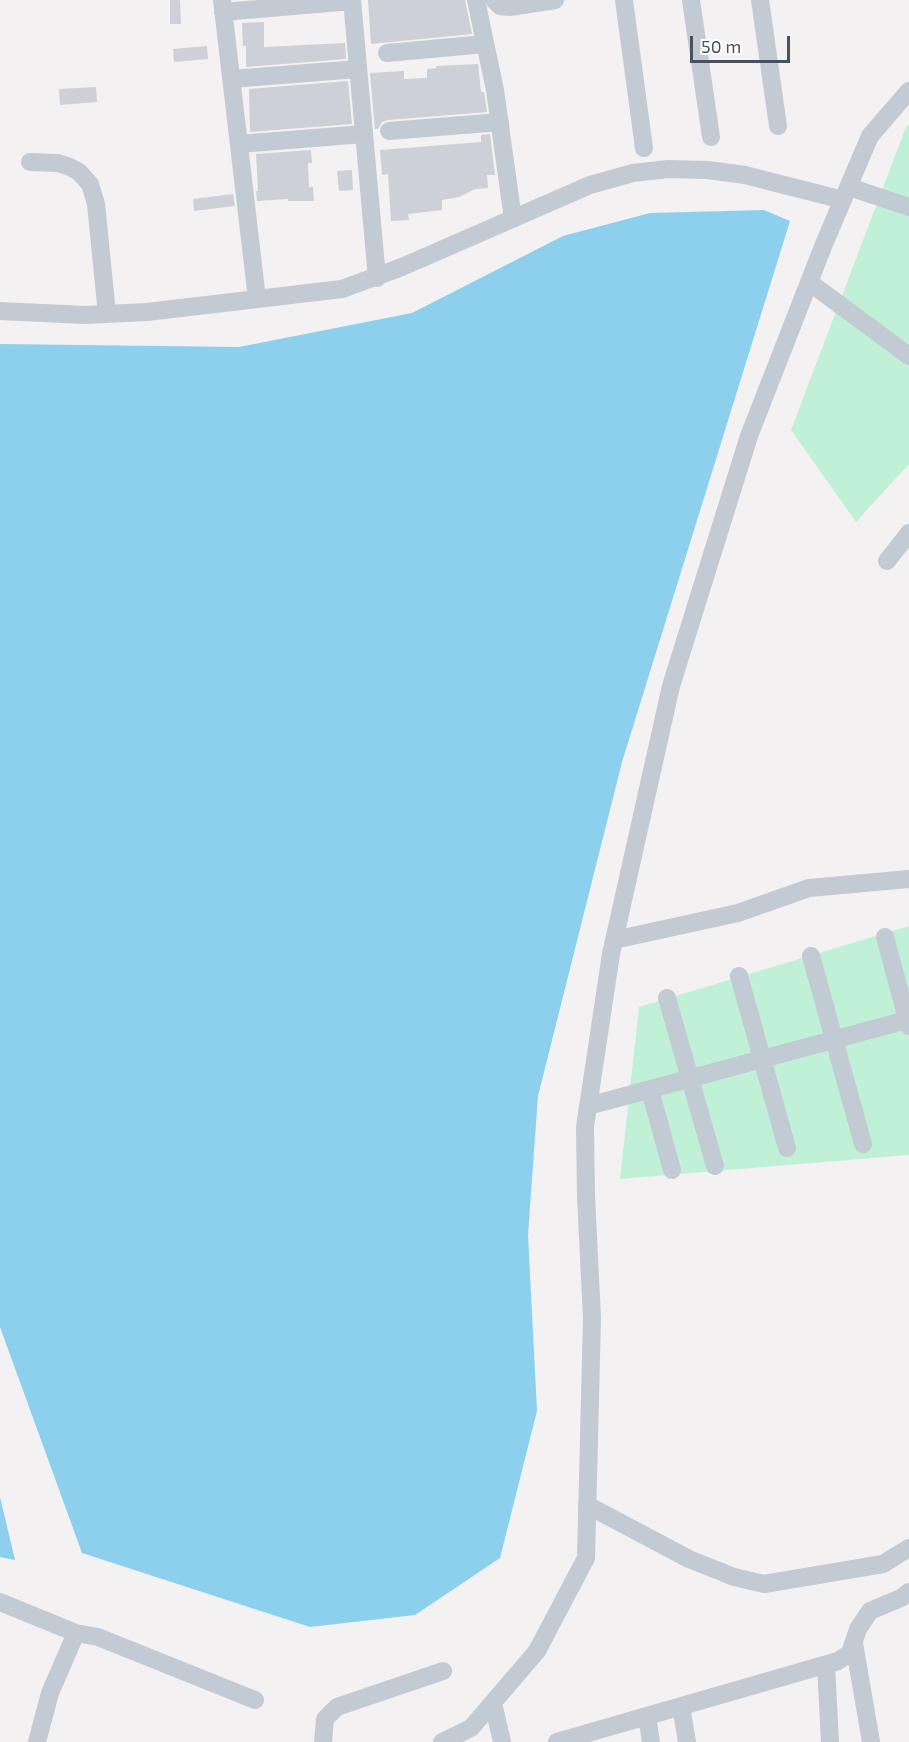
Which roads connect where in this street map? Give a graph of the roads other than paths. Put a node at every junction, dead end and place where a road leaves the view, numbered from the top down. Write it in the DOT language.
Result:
graph roads {
  1 [pos="476,0"];
  2 [pos="494,0"];
  3 [pos="553,0"];
  4 [pos="624,0"];
  5 [pos="691,0"];
  6 [pos="760,0"];
  7 [pos="352,1"];
  8 [pos="223,6"];
  9 [pos="485,44"];
  10 [pos="387,53"];
  11 [pos="358,69"];
  12 [pos="231,79"];
  13 [pos="909,91"];
  14 [pos="500,122"];
  15 [pos="778,126"];
  16 [pos="389,131"];
  17 [pos="364,134"];
  18 [pos="711,137"];
  19 [pos="239,144"];
  20 [pos="644,148"];
  21 [pos="30,162"];
  22 [pos="846,193"];
  23 [pos="909,207"];
  24 [pos="513,219"];
  25 [pos="377,278"];
  26 [pos="809,282"];
  27 [pos="257,299"];
  28 [pos="0,311"];
  29 [pos="107,314"];
  30 [pos="909,356"];
  31 [pos="909,534"];
  32 [pos="887,561"];
  33 [pos="909,879"];
  34 [pos="885,937"];
  35 [pos="614,940"];
  36 [pos="811,956"];
  37 [pos="902,973"];
  38 [pos="739,976"];
  39 [pos="667,998"];
  40 [pos="908,1023"];
  41 [pos="834,1039"];
  42 [pos="762,1059"];
  43 [pos="690,1079"];
  44 [pos="650,1090"];
  45 [pos="588,1106"];
  46 [pos="863,1144"];
  47 [pos="787,1148"];
  48 [pos="715,1166"];
  49 [pos="672,1170"];
  50 [pos="587,1505"];
  51 [pos="909,1548"];
  52 [pos="909,1592"];
  53 [pos="0,1602"];
  54 [pos="76,1633"];
  55 [pos="854,1643"];
  56 [pos="826,1665"];
  57 [pos="444,1671"];
  58 [pos="255,1700"];
  59 [pos="493,1703"];
  60 [pos="681,1706"];
  61 [pos="647,1716"];
  62 [pos="610,1735"];
  63 [pos="564,1741"];
  64 [pos="37,1742"];
  65 [pos="323,1742"];
  66 [pos="442,1742"];
  67 [pos="501,1742"];
  68 [pos="651,1742"];
  69 [pos="687,1742"];
  70 [pos="830,1742"];
  71 [pos="871,1742"];
  1 -- 9 [label="street"];
  2 -- 3 [label="street"];
  4 -- 20 [label="street"];
  5 -- 18 [label="street"];
  6 -- 15 [label="street"];
  7 -- 8 [label="street"];
  7 -- 11 [label="street"];
  8 -- 12 [label="street"];
  9 -- 10 [label="street"];
  9 -- 14 [label="street"];
  11 -- 12 [label="street"];
  11 -- 17 [label="street"];
  12 -- 19 [label="street"];
  13 -- 22 [label="street"];
  14 -- 16 [label="street"];
  14 -- 24 [label="street"];
  17 -- 19 [label="street"];
  17 -- 25 [label="street"];
  19 -- 27 [label="street"];
  21 -- 29 [label="street"];
  22 -- 23 [label="street"];
  22 -- 24 [label="street"];
  22 -- 26 [label="street"];
  24 -- 25 [label="street"];
  25 -- 27 [label="street"];
  26 -- 30 [label="street"];
  26 -- 35 [label="street"];
  27 -- 29 [label="street"];
  28 -- 29 [label="street"];
  31 -- 32 [label="street"];
  33 -- 35 [label="street"];
  34 -- 37 [label="street"];
  35 -- 45 [label="street"];
  36 -- 41 [label="street"];
  37 -- 40 [label="street"];
  38 -- 42 [label="street"];
  39 -- 43 [label="street"];
  40 -- 41 [label="street"];
  41 -- 42 [label="street"];
  41 -- 46 [label="street"];
  42 -- 43 [label="street"];
  42 -- 47 [label="street"];
  43 -- 44 [label="street"];
  43 -- 48 [label="street"];
  44 -- 45 [label="street"];
  44 -- 49 [label="street"];
  45 -- 50 [label="street"];
  50 -- 51 [label="street"];
  50 -- 59 [label="street"];
  52 -- 55 [label="street"];
  53 -- 54 [label="street"];
  54 -- 58 [label="street"];
  54 -- 64 [label="street"];
  55 -- 56 [label="street"];
  55 -- 71 [label="street"];
  56 -- 60 [label="street"];
  56 -- 70 [label="street"];
  57 -- 65 [label="street"];
  59 -- 66 [label="street"];
  59 -- 67 [label="street"];
  60 -- 61 [label="street"];
  60 -- 69 [label="street"];
  61 -- 62 [label="street"];
  61 -- 68 [label="street"];
  62 -- 63 [label="street"];
}
